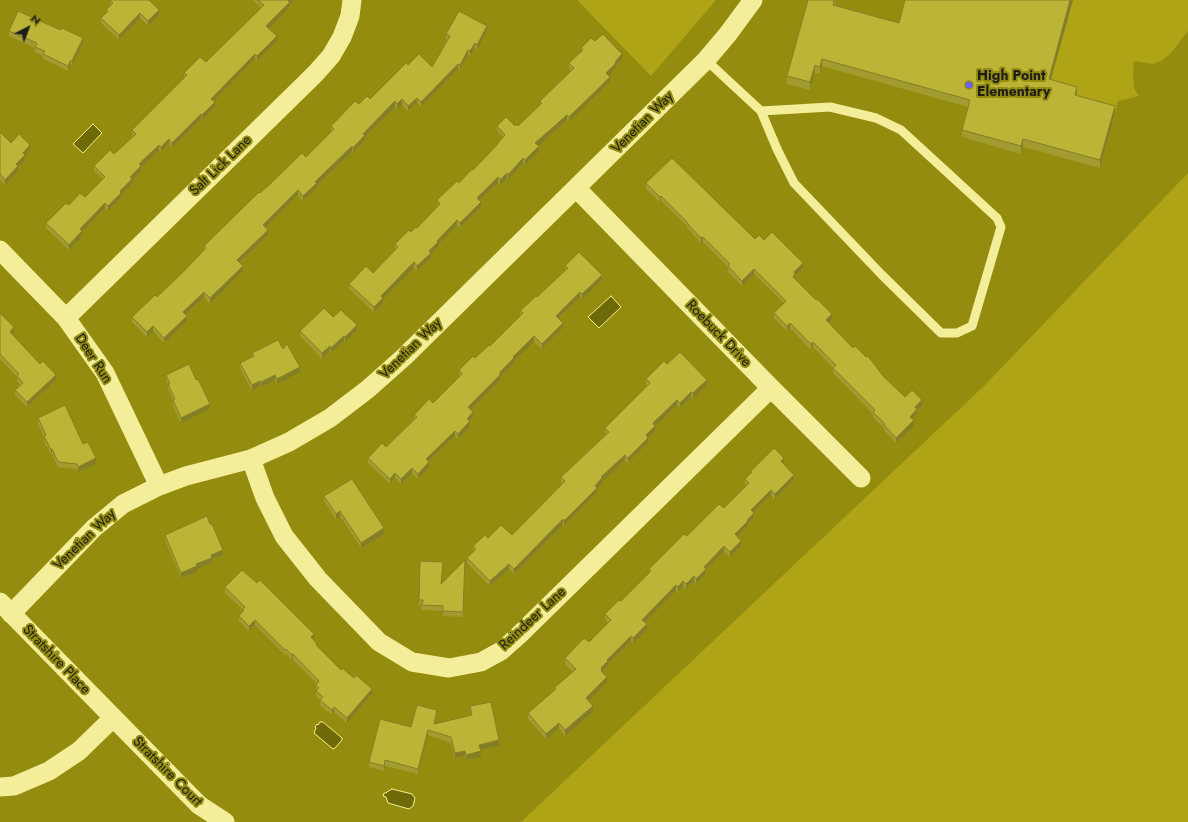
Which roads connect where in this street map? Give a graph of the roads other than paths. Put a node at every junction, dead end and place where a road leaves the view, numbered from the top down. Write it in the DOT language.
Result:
graph roads {
  1 [pos="352,0"];
  2 [pos="753,0"];
  3 [pos="706,60"];
  4 [pos="761,111"];
  5 [pos="576,188"];
  6 [pos="0,250"];
  7 [pos="66,318"];
  8 [pos="771,388"];
  9 [pos="251,459"];
  10 [pos="861,478"];
  11 [pos="159,486"];
  12 [pos="6,608"];
  13 [pos="113,718"];
  14 [pos="0,787"];
  15 [pos="225,822"];
  1 -- 7 [label="street, Salt Lick Lane"];
  2 -- 3 [label="street, Venetian Way"];
  3 -- 4 [label="lane"];
  3 -- 5 [label="street, Venetian Way"];
  4 -- 4 [label="lane"];
  5 -- 8 [label="street, Roebuck Drive"];
  5 -- 9 [label="street, Venetian Way"];
  6 -- 7 [label="street, Deer Run"];
  7 -- 11 [label="street, Deer Run"];
  8 -- 9 [label="street, Reindeer Lane"];
  8 -- 10 [label="street, Roebuck Drive"];
  9 -- 11 [label="street, Venetian Way"];
  11 -- 12 [label="street, Venetian Way"];
  12 -- 13 [label="street, Stratshire Place"];
  13 -- 14 [label="street"];
  13 -- 15 [label="street, Stratshire Court"];
}
